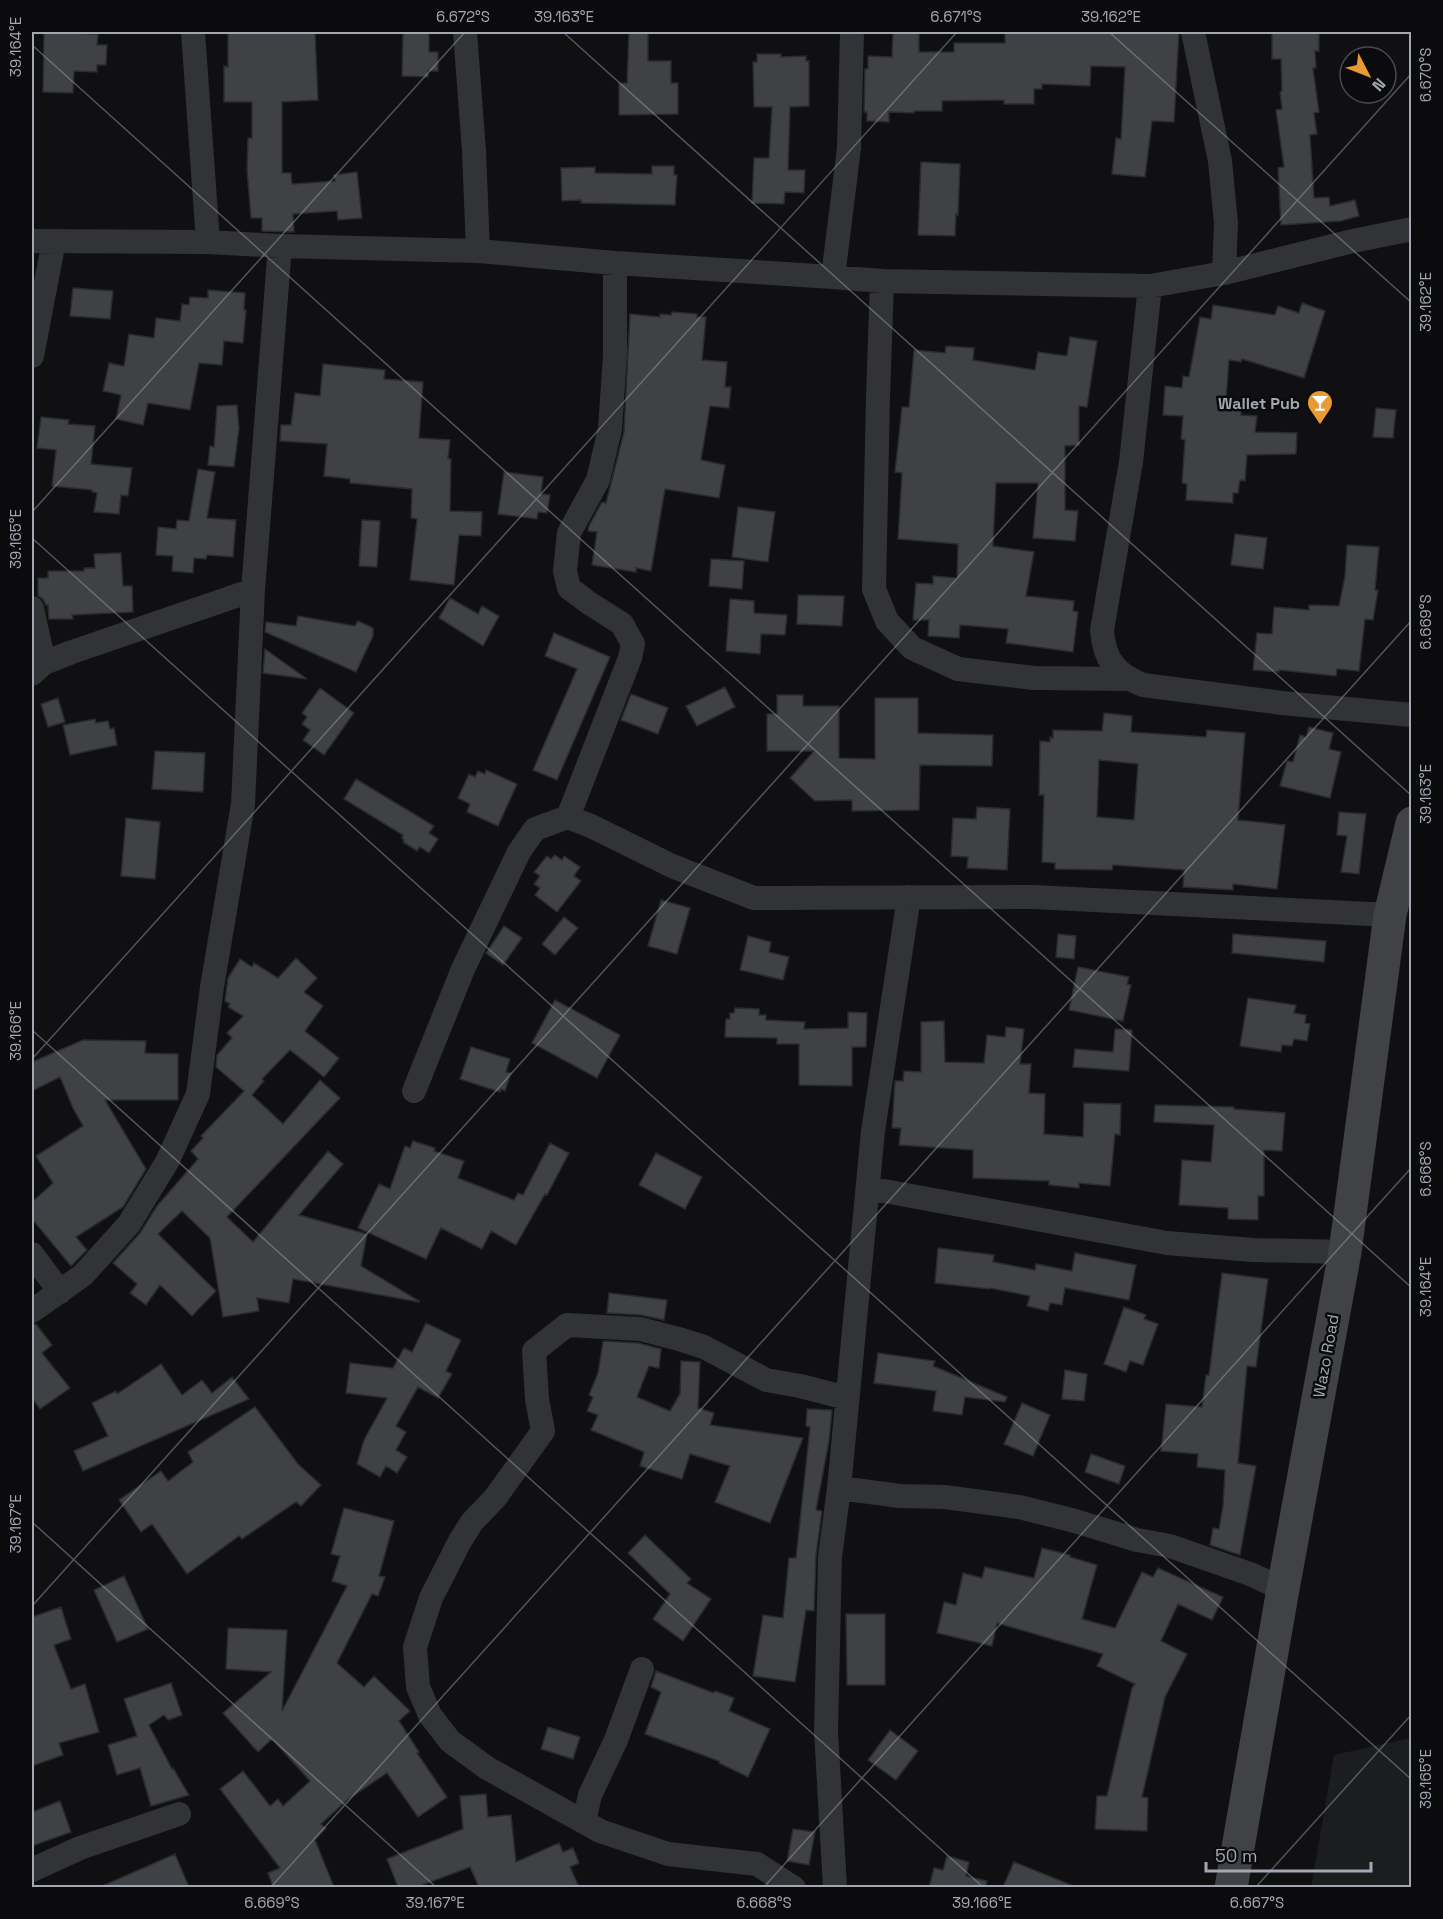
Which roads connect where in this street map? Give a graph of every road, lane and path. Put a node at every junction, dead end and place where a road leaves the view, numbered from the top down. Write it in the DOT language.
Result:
graph roads {
  1 [pos="194,32"];
  2 [pos="465,32"];
  3 [pos="852,32"];
  4 [pos="1193,32"];
  5 [pos="1412,229"];
  6 [pos="43,241"];
  7 [pos="208,242"];
  8 [pos="280,246"];
  9 [pos="478,251"];
  10 [pos="615,263"];
  11 [pos="1224,273"];
  12 [pos="833,277"];
  13 [pos="882,282"];
  14 [pos="1150,286"];
  15 [pos="32,356"];
  16 [pos="253,590"];
  17 [pos="32,608"];
  18 [pos="38,668"];
  19 [pos="1129,680"];
  20 [pos="1412,715"];
  21 [pos="568,817"];
  22 [pos="1412,823"];
  23 [pos="909,897"];
  24 [pos="1390,915"];
  25 [pos="414,1091"];
  26 [pos="868,1188"];
  27 [pos="1345,1252"];
  28 [pos="32,1254"];
  29 [pos="60,1292"];
  30 [pos="32,1311"];
  31 [pos="847,1398"];
  32 [pos="838,1488"];
  33 [pos="1283,1589"];
  34 [pos="642,1669"];
  35 [pos="179,1814"];
  36 [pos="584,1822"];
  37 [pos="32,1870"];
  38 [pos="794,1887"];
  39 [pos="835,1887"];
  40 [pos="1231,1887"];
  1 -- 7 [label="street"];
  2 -- 9 [label="street"];
  3 -- 12 [label="street"];
  4 -- 11 [label="street"];
  5 -- 11 [label="street"];
  6 -- 7 [label="street"];
  6 -- 15 [label="street"];
  7 -- 8 [label="street"];
  8 -- 9 [label="street"];
  8 -- 16 [label="street"];
  9 -- 10 [label="street"];
  10 -- 12 [label="street"];
  10 -- 21 [label="street"];
  11 -- 14 [label="street"];
  12 -- 13 [label="street"];
  13 -- 14 [label="street"];
  13 -- 19 [label="street"];
  14 -- 19 [label="street"];
  16 -- 18 [label="street"];
  16 -- 29 [label="street"];
  17 -- 18 [label="street"];
  19 -- 20 [label="street"];
  21 -- 23 [label="street"];
  21 -- 25 [label="street"];
  22 -- 24 [label="main road, Wazo Road"];
  23 -- 24 [label="street"];
  23 -- 26 [label="street"];
  24 -- 27 [label="main road, Wazo Road"];
  26 -- 27 [label="street"];
  26 -- 31 [label="street"];
  27 -- 33 [label="main road, Wazo Road"];
  28 -- 29 [label="street"];
  29 -- 30 [label="street"];
  31 -- 32 [label="street"];
  31 -- 36 [label="street"];
  32 -- 33 [label="street"];
  32 -- 39 [label="street"];
  33 -- 40 [label="main road, Wazo Road"];
  34 -- 36 [label="street"];
  35 -- 37 [label="street"];
  36 -- 38 [label="street"];
}
